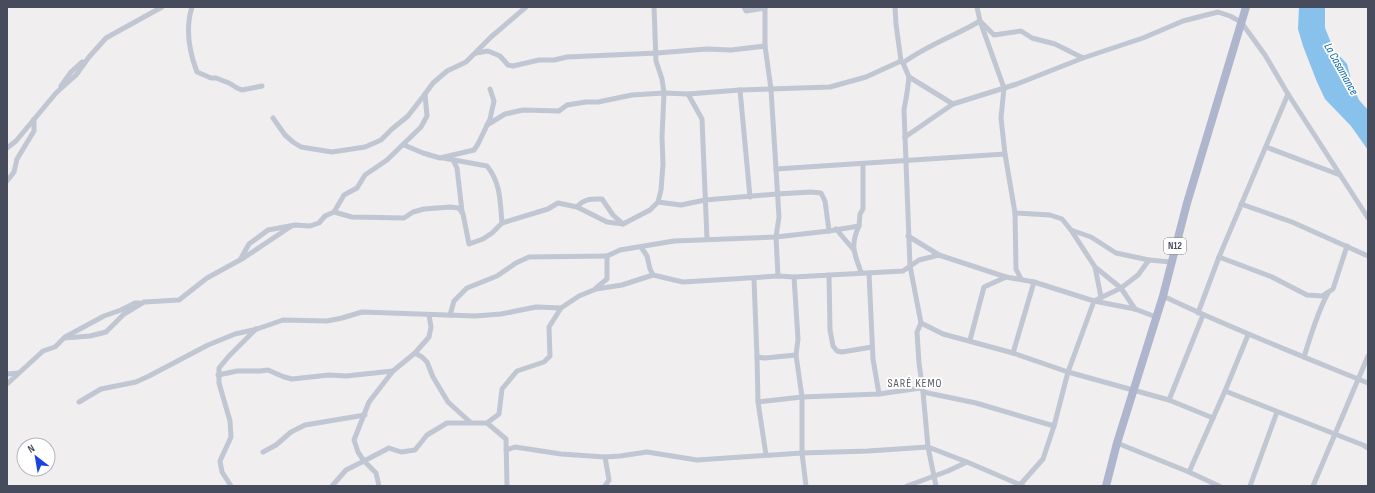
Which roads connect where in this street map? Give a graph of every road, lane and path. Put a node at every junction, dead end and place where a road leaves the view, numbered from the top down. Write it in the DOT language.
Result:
graph roads {
  1 [pos="162,7"];
  2 [pos="192,7"];
  3 [pos="526,7"];
  4 [pos="654,7"];
  5 [pos="744,7"];
  6 [pos="895,7"];
  7 [pos="977,7"];
  8 [pos="1246,7"];
  9 [pos="765,8"];
  10 [pos="980,21"];
  11 [pos="1241,22"];
  12 [pos="765,46"];
  13 [pos="475,53"];
  14 [pos="657,53"];
  15 [pos="1083,58"];
  16 [pos="902,62"];
  17 [pos="909,77"];
  18 [pos="262,86"];
  19 [pos="1004,88"];
  20 [pos="490,89"];
  21 [pos="771,89"];
  22 [pos="740,90"];
  23 [pos="664,93"];
  24 [pos="425,94"];
  25 [pos="688,94"];
  26 [pos="1288,94"];
  27 [pos="953,104"];
  28 [pos="34,118"];
  29 [pos="273,118"];
  30 [pos="487,125"];
  31 [pos="905,137"];
  32 [pos="404,145"];
  33 [pos="1266,147"];
  34 [pos="7,148"];
  35 [pos="1005,154"];
  36 [pos="440,158"];
  37 [pos="453,160"];
  38 [pos="906,160"];
  39 [pos="863,164"];
  40 [pos="776,169"];
  41 [pos="1340,175"];
  42 [pos="7,181"];
  43 [pos="777,194"];
  44 [pos="750,197"];
  45 [pos="705,200"];
  46 [pos="658,202"];
  47 [pos="1241,204"];
  48 [pos="578,207"];
  49 [pos="334,212"];
  50 [pos="1015,213"];
  51 [pos="463,214"];
  52 [pos="1368,218"];
  53 [pos="502,223"];
  54 [pos="623,224"];
  55 [pos="294,225"];
  56 [pos="859,226"];
  57 [pos="836,229"];
  58 [pos="1071,230"];
  59 [pos="829,231"];
  60 [pos="908,236"];
  61 [pos="776,237"];
  62 [pos="707,240"];
  63 [pos="1347,246"];
  64 [pos="641,247"];
  65 [pos="853,249"];
  66 [pos="939,255"];
  67 [pos="607,256"];
  68 [pos="1368,256"];
  69 [pos="1219,257"];
  70 [pos="240,260"];
  71 [pos="1149,260"];
  72 [pos="1171,262"];
  73 [pos="910,266"];
  74 [pos="1095,267"];
  75 [pos="861,272"];
  76 [pos="868,273"];
  77 [pos="653,275"];
  78 [pos="829,275"];
  79 [pos="778,276"];
  80 [pos="794,277"];
  81 [pos="1006,277"];
  82 [pos="754,279"];
  83 [pos="1021,279"];
  84 [pos="1034,282"];
  85 [pos="1121,288"];
  86 [pos="596,289"];
  87 [pos="1328,292"];
  88 [pos="1163,296"];
  89 [pos="1101,297"];
  90 [pos="1094,300"];
  91 [pos="144,302"];
  92 [pos="561,308"];
  93 [pos="1135,309"];
  94 [pos="1201,314"];
  95 [pos="450,315"];
  96 [pos="429,316"];
  97 [pos="1156,317"];
  98 [pos="921,322"];
  99 [pos="257,329"];
  100 [pos="1248,335"];
  101 [pos="64,338"];
  102 [pos="970,340"];
  103 [pos="872,347"];
  104 [pos="415,353"];
  105 [pos="1013,353"];
  106 [pos="796,355"];
  107 [pos="1368,356"];
  108 [pos="757,357"];
  109 [pos="1304,357"];
  110 [pos="393,371"];
  111 [pos="1068,372"];
  112 [pos="18,373"];
  113 [pos="7,374"];
  114 [pos="218,375"];
  115 [pos="1358,379"];
  116 [pos="1368,383"];
  117 [pos="7,384"];
  118 [pos="922,390"];
  119 [pos="1133,390"];
  120 [pos="1225,390"];
  121 [pos="879,394"];
  122 [pos="802,397"];
  123 [pos="1169,400"];
  124 [pos="79,402"];
  125 [pos="758,402"];
  126 [pos="1277,412"];
  127 [pos="365,415"];
  128 [pos="1213,418"];
  129 [pos="470,422"];
  130 [pos="487,423"];
  131 [pos="1054,426"];
  132 [pos="1335,434"];
  133 [pos="1117,443"];
  134 [pos="928,447"];
  135 [pos="1368,448"];
  136 [pos="506,450"];
  137 [pos="263,452"];
  138 [pos="802,453"];
  139 [pos="766,455"];
  140 [pos="605,457"];
  141 [pos="364,461"];
  142 [pos="967,462"];
  143 [pos="1189,472"];
  144 [pos="934,476"];
  145 [pos="231,486"];
  146 [pos="332,486"];
  147 [pos="379,486"];
  148 [pos="507,486"];
  149 [pos="605,486"];
  150 [pos="806,486"];
  151 [pos="907,486"];
  152 [pos="936,486"];
  153 [pos="1020,486"];
  154 [pos="1106,486"];
  155 [pos="1219,486"];
  156 [pos="1250,486"];
  157 [pos="1313,486"];
  1 -- 28 [label="street"];
  2 -- 18 [label="street"];
  3 -- 13 [label="street"];
  4 -- 14 [label="street"];
  5 -- 9 [label="street"];
  6 -- 16 [label="street"];
  7 -- 10 [label="street"];
  8 -- 11 [label="main road, N12"];
  9 -- 12 [label="street"];
  10 -- 15 [label="street"];
  10 -- 16 [label="street"];
  10 -- 19 [label="street"];
  11 -- 15 [label="street"];
  11 -- 26 [label="street"];
  11 -- 72 [label="main road, N12"];
  12 -- 14 [label="street"];
  12 -- 21 [label="street"];
  13 -- 14 [label="street"];
  13 -- 24 [label="street"];
  14 -- 23 [label="street"];
  15 -- 19 [label="street"];
  16 -- 17 [label="street"];
  16 -- 21 [label="street"];
  17 -- 27 [label="street"];
  17 -- 31 [label="street"];
  19 -- 27 [label="street"];
  19 -- 35 [label="street"];
  20 -- 30 [label="street"];
  21 -- 22 [label="street"];
  21 -- 40 [label="street"];
  22 -- 25 [label="street"];
  22 -- 44 [label="street"];
  23 -- 25 [label="street"];
  23 -- 30 [label="street"];
  23 -- 46 [label="street"];
  24 -- 29 [label="street"];
  24 -- 32 [label="street"];
  25 -- 45 [label="street"];
  26 -- 33 [label="street"];
  26 -- 41 [label="street"];
  27 -- 31 [label="street"];
  28 -- 34 [label="street"];
  28 -- 42 [label="street"];
  30 -- 36 [label="street"];
  31 -- 38 [label="street"];
  32 -- 36 [label="street"];
  32 -- 49 [label="street"];
  33 -- 41 [label="street"];
  33 -- 47 [label="street"];
  35 -- 38 [label="street"];
  35 -- 50 [label="street"];
  36 -- 37 [label="street"];
  37 -- 51 [label="street"];
  37 -- 53 [label="street"];
  38 -- 39 [label="street"];
  38 -- 60 [label="street"];
  39 -- 40 [label="street"];
  39 -- 56 [label="street"];
  40 -- 43 [label="street"];
  41 -- 52 [label="street"];
  43 -- 44 [label="street"];
  43 -- 59 [label="street"];
  43 -- 61 [label="street"];
  44 -- 45 [label="street"];
  45 -- 46 [label="street"];
  45 -- 62 [label="street"];
  46 -- 54 [label="street"];
  47 -- 63 [label="street"];
  47 -- 69 [label="street"];
  48 -- 53 [label="street"];
  48 -- 54 [label="street"];
  48 -- 54 [label="street"];
  49 -- 51 [label="street"];
  49 -- 55 [label="street"];
  50 -- 58 [label="street"];
  50 -- 83 [label="street"];
  51 -- 53 [label="street"];
  55 -- 70 [label="street"];
  55 -- 70 [label="street"];
  56 -- 57 [label="street"];
  56 -- 65 [label="street"];
  57 -- 59 [label="street"];
  57 -- 65 [label="street"];
  58 -- 71 [label="street"];
  58 -- 74 [label="street"];
  59 -- 61 [label="street"];
  60 -- 66 [label="street"];
  60 -- 73 [label="street"];
  61 -- 62 [label="street"];
  61 -- 79 [label="street"];
  62 -- 64 [label="street"];
  63 -- 68 [label="street"];
  63 -- 87 [label="street"];
  64 -- 67 [label="street"];
  64 -- 77 [label="street"];
  65 -- 75 [label="street"];
  66 -- 73 [label="street"];
  66 -- 81 [label="street"];
  67 -- 86 [label="street"];
  67 -- 95 [label="street"];
  69 -- 87 [label="street"];
  69 -- 94 [label="street"];
  70 -- 91 [label="street"];
  71 -- 72 [label="street"];
  71 -- 85 [label="street"];
  72 -- 88 [label="main road, N12"];
  73 -- 76 [label="street"];
  73 -- 98 [label="street"];
  74 -- 85 [label="street"];
  74 -- 89 [label="street"];
  75 -- 76 [label="street"];
  75 -- 78 [label="street"];
  76 -- 103 [label="street"];
  77 -- 82 [label="street"];
  77 -- 86 [label="street"];
  78 -- 80 [label="street"];
  78 -- 103 [label="street"];
  79 -- 80 [label="street"];
  79 -- 82 [label="street"];
  80 -- 106 [label="street"];
  81 -- 83 [label="street"];
  81 -- 102 [label="street"];
  82 -- 108 [label="street"];
  83 -- 84 [label="street"];
  84 -- 90 [label="street"];
  84 -- 105 [label="street"];
  85 -- 89 [label="street"];
  85 -- 93 [label="street"];
  86 -- 92 [label="street"];
  87 -- 109 [label="street"];
  88 -- 94 [label="street"];
  88 -- 97 [label="main road, N12"];
  89 -- 90 [label="street"];
  90 -- 93 [label="street"];
  90 -- 111 [label="street"];
  91 -- 101 [label="street"];
  91 -- 101 [label="street"];
  92 -- 95 [label="street"];
  92 -- 130 [label="street"];
  93 -- 97 [label="street"];
  94 -- 100 [label="street"];
  94 -- 123 [label="street"];
  95 -- 96 [label="street"];
  96 -- 99 [label="street"];
  96 -- 104 [label="street"];
  97 -- 119 [label="main road, N12"];
  98 -- 102 [label="street"];
  98 -- 118 [label="street"];
  99 -- 114 [label="street"];
  99 -- 124 [label="street"];
  100 -- 109 [label="street"];
  100 -- 120 [label="street"];
  101 -- 112 [label="street"];
  102 -- 105 [label="street"];
  103 -- 121 [label="street"];
  104 -- 110 [label="street"];
  104 -- 129 [label="street"];
  105 -- 111 [label="street"];
  106 -- 108 [label="street"];
  106 -- 122 [label="street"];
  107 -- 115 [label="street"];
  108 -- 125 [label="street"];
  109 -- 115 [label="street"];
  110 -- 114 [label="street"];
  110 -- 127 [label="street"];
  111 -- 119 [label="street"];
  111 -- 131 [label="street"];
  112 -- 113 [label="street"];
  112 -- 117 [label="street"];
  114 -- 145 [label="street"];
  115 -- 116 [label="street"];
  115 -- 132 [label="street"];
  118 -- 121 [label="street"];
  118 -- 131 [label="street"];
  118 -- 134 [label="street"];
  119 -- 123 [label="street"];
  119 -- 133 [label="main road, N12"];
  120 -- 126 [label="street"];
  120 -- 128 [label="street"];
  121 -- 122 [label="street"];
  122 -- 125 [label="street"];
  122 -- 138 [label="street"];
  123 -- 128 [label="street"];
  125 -- 139 [label="street"];
  126 -- 132 [label="street"];
  126 -- 156 [label="street"];
  127 -- 137 [label="street"];
  127 -- 141 [label="street"];
  128 -- 143 [label="street"];
  129 -- 130 [label="street"];
  129 -- 141 [label="street"];
  130 -- 136 [label="street"];
  131 -- 153 [label="street"];
  132 -- 135 [label="street"];
  132 -- 157 [label="street"];
  133 -- 143 [label="street"];
  133 -- 154 [label="main road, N12"];
  134 -- 138 [label="street"];
  134 -- 142 [label="street"];
  134 -- 144 [label="street"];
  136 -- 140 [label="street"];
  136 -- 148 [label="street"];
  138 -- 139 [label="street"];
  138 -- 150 [label="street"];
  139 -- 140 [label="street"];
  140 -- 149 [label="street"];
  141 -- 146 [label="street"];
  141 -- 147 [label="street"];
  142 -- 144 [label="street"];
  142 -- 153 [label="street"];
  143 -- 155 [label="street"];
  144 -- 151 [label="street"];
  144 -- 152 [label="street"];
}
